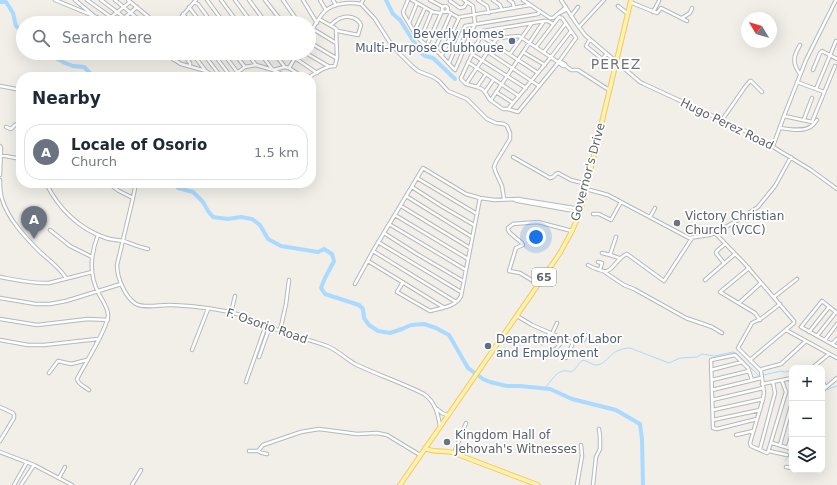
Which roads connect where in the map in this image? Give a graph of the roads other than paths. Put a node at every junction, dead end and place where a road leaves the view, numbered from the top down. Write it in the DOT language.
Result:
graph roads {
  1 [pos="55,0"];
  2 [pos="62,0"];
  3 [pos="75,0"];
  4 [pos="87,0"];
  5 [pos="101,0"];
  6 [pos="115,0"];
  7 [pos="207,0"];
  8 [pos="221,0"];
  9 [pos="235,0"];
  10 [pos="249,0"];
  11 [pos="266,0"];
  12 [pos="283,0"];
  13 [pos="303,0"];
  14 [pos="320,0"];
  15 [pos="333,0"];
  16 [pos="357,0"];
  17 [pos="362,0"];
  18 [pos="408,0"];
  19 [pos="412,0"];
  20 [pos="430,0"];
  21 [pos="440,0"];
  22 [pos="464,0"];
  23 [pos="478,0"];
  24 [pos="493,0"];
  25 [pos="508,0"];
  26 [pos="523,0"];
  27 [pos="562,0"];
  28 [pos="604,0"];
  29 [pos="836,0"];
  30 [pos="129,1"];
  31 [pos="195,1"];
  32 [pos="345,1"];
  33 [pos="451,1"];
  34 [pos="631,1"];
  35 [pos="659,1"];
  36 [pos="467,2"];
  37 [pos="417,3"];
  38 [pos="360,4"];
  39 [pos="67,5"];
  40 [pos="336,5"];
  41 [pos="437,5"];
  42 [pos="530,5"];
  43 [pos="618,6"];
  44 [pos="124,7"];
  45 [pos="137,7"];
  46 [pos="189,7"];
  47 [pos="447,7"];
  48 [pos="578,7"];
  49 [pos="425,8"];
  50 [pos="514,8"];
  51 [pos="566,8"];
  52 [pos="692,8"];
  53 [pos="326,10"];
  54 [pos="442,10"];
  55 [pos="502,10"];
  56 [pos="447,11"];
  57 [pos="540,11"];
  58 [pos="118,12"];
  59 [pos="131,12"];
  60 [pos="432,12"];
  61 [pos="653,12"];
  62 [pos="489,13"];
  63 [pos="183,14"];
  64 [pos="451,14"];
  65 [pos="628,14"];
  66 [pos="94,16"];
  67 [pos="95,16"];
  68 [pos="110,16"];
  69 [pos="112,16"];
  70 [pos="123,16"];
  71 [pos="127,16"];
  72 [pos="135,16"];
  73 [pos="148,16"];
  74 [pos="196,16"];
  75 [pos="207,16"];
  76 [pos="219,16"];
  77 [pos="233,16"];
  78 [pos="247,16"];
  79 [pos="261,16"];
  80 [pos="278,16"];
  81 [pos="294,16"];
  82 [pos="313,16"];
  83 [pos="474,16"];
  84 [pos="558,16"];
  85 [pos="571,16"];
  86 [pos="459,18"];
  87 [pos="319,19"];
  88 [pos="682,19"];
  89 [pos="544,21"];
  90 [pos="687,21"];
  91 [pos="317,22"];
  92 [pos="408,23"];
  93 [pos="532,23"];
  94 [pos="476,24"];
  95 [pos="553,24"];
  96 [pos="566,24"];
  97 [pos="330,25"];
  98 [pos="579,27"];
  99 [pos="336,30"];
  100 [pos="490,30"];
  101 [pos="316,31"];
  102 [pos="571,31"];
  103 [pos="414,32"];
  104 [pos="480,35"];
  105 [pos="522,37"];
  106 [pos="502,38"];
  107 [pos="590,39"];
  108 [pos="420,40"];
  109 [pos="836,41"];
  110 [pos="493,43"];
  111 [pos="530,43"];
  112 [pos="336,44"];
  113 [pos="476,44"];
  114 [pos="427,45"];
  115 [pos="800,45"];
  116 [pos="316,46"];
  117 [pos="536,47"];
  118 [pos="435,49"];
  119 [pos="487,52"];
  120 [pos="523,52"];
  121 [pos="544,52"];
  122 [pos="472,54"];
  123 [pos="510,54"];
  124 [pos="607,54"];
  125 [pos="830,54"];
  126 [pos="442,55"];
  127 [pos="551,57"];
  128 [pos="336,58"];
  129 [pos="316,59"];
  130 [pos="837,59"];
  131 [pos="174,60"];
  132 [pos="188,60"];
  133 [pos="197,60"];
  134 [pos="208,60"];
  135 [pos="218,60"];
  136 [pos="229,60"];
  137 [pos="240,60"];
  138 [pos="252,60"];
  139 [pos="265,60"];
  140 [pos="280,60"];
  141 [pos="294,60"];
  142 [pos="297,60"];
  143 [pos="482,60"];
  144 [pos="518,60"];
  145 [pos="468,62"];
  146 [pos="559,62"];
  147 [pos="616,62"];
  148 [pos="449,63"];
  149 [pos="256,65"];
  150 [pos="544,65"];
  151 [pos="190,66"];
  152 [pos="328,66"];
  153 [pos="835,66"];
  154 [pos="245,67"];
  155 [pos="285,67"];
  156 [pos="289,68"];
  157 [pos="476,68"];
  158 [pos="512,68"];
  159 [pos="273,70"];
  160 [pos="813,70"];
  161 [pos="206,72"];
  162 [pos="217,72"];
  163 [pos="227,72"];
  164 [pos="238,72"];
  165 [pos="277,72"];
  166 [pos="295,72"];
  167 [pos="315,72"];
  168 [pos="317,73"];
  169 [pos="538,73"];
  170 [pos="486,74"];
  171 [pos="800,75"];
  172 [pos="507,76"];
  173 [pos="494,79"];
  174 [pos="532,81"];
  175 [pos="797,82"];
  176 [pos="466,84"];
  177 [pos="501,84"];
  178 [pos="0,86"];
  179 [pos="539,86"];
  180 [pos="477,87"];
  181 [pos="526,88"];
  182 [pos="16,89"];
  183 [pos="816,89"];
  184 [pos="609,90"];
  185 [pos="485,92"];
  186 [pos="496,92"];
  187 [pos="762,92"];
  188 [pos="824,92"];
  189 [pos="519,96"];
  190 [pos="812,98"];
  191 [pos="490,100"];
  192 [pos="513,103"];
  193 [pos="508,109"];
  194 [pos="784,116"];
  195 [pos="804,119"];
  196 [pos="722,120"];
  197 [pos="817,120"];
  198 [pos="16,124"];
  199 [pos="6,127"];
  200 [pos="780,128"];
  201 [pos="0,146"];
  202 [pos="773,146"];
  203 [pos="0,155"];
  204 [pos="513,157"];
  205 [pos="791,157"];
  206 [pos="16,158"];
  207 [pos="0,175"];
  208 [pos="417,178"];
  209 [pos="0,180"];
  210 [pos="588,182"];
  211 [pos="49,188"];
  212 [pos="115,188"];
  213 [pos="134,188"];
  214 [pos="412,188"];
  215 [pos="586,189"];
  216 [pos="837,189"];
  217 [pos="406,196"];
  218 [pos="1,198"];
  219 [pos="133,198"];
  220 [pos="480,198"];
  221 [pos="504,199"];
  222 [pos="621,202"];
  223 [pos="401,206"];
  224 [pos="655,208"];
  225 [pos="580,210"];
  226 [pos="476,214"];
  227 [pos="593,214"];
  228 [pos="395,215"];
  229 [pos="650,217"];
  230 [pos="390,224"];
  231 [pos="474,225"];
  232 [pos="50,230"];
  233 [pos="572,231"];
  234 [pos="384,233"];
  235 [pos="715,233"];
  236 [pos="98,235"];
  237 [pos="472,237"];
  238 [pos="616,237"];
  239 [pos="692,238"];
  240 [pos="123,241"];
  241 [pos="378,242"];
  242 [pos="725,244"];
  243 [pos="470,248"];
  244 [pos="148,249"];
  245 [pos="373,251"];
  246 [pos="602,253"];
  247 [pos="735,254"];
  248 [pos="610,255"];
  249 [pos="92,257"];
  250 [pos="619,258"];
  251 [pos="468,259"];
  252 [pos="368,261"];
  253 [pos="598,262"];
  254 [pos="724,262"];
  255 [pos="588,265"];
  256 [pos="748,268"];
  257 [pos="466,270"];
  258 [pos="601,271"];
  259 [pos="92,272"];
  260 [pos="0,277"];
  261 [pos="66,278"];
  262 [pos="797,279"];
  263 [pos="289,280"];
  264 [pos="705,280"];
  265 [pos="463,281"];
  266 [pos="403,282"];
  267 [pos="761,283"];
  268 [pos="121,284"];
  269 [pos="355,284"];
  270 [pos="538,285"];
  271 [pos="97,291"];
  272 [pos="461,292"];
  273 [pos="234,296"];
  274 [pos="774,297"];
  275 [pos="0,298"];
  276 [pos="458,302"];
  277 [pos="739,303"];
  278 [pos="780,304"];
  279 [pos="444,307"];
  280 [pos="829,307"];
  281 [pos="208,309"];
  282 [pos="836,312"];
  283 [pos="231,313"];
  284 [pos="517,316"];
  285 [pos="0,319"];
  286 [pos="108,320"];
  287 [pos="760,320"];
  288 [pos="557,323"];
  289 [pos="837,324"];
  290 [pos="266,325"];
  291 [pos="270,326"];
  292 [pos="786,330"];
  293 [pos="280,331"];
  294 [pos="809,332"];
  295 [pos="722,333"];
  296 [pos="551,334"];
  297 [pos="586,335"];
  298 [pos="817,336"];
  299 [pos="837,338"];
  300 [pos="98,339"];
  301 [pos="564,339"];
  302 [pos="0,340"];
  303 [pos="825,340"];
  304 [pos="806,341"];
  305 [pos="542,343"];
  306 [pos="573,343"];
  307 [pos="832,344"];
  308 [pos="837,347"];
  309 [pos="552,349"];
  310 [pos="192,350"];
  311 [pos="829,354"];
  312 [pos="259,357"];
  313 [pos="566,358"];
  314 [pos="837,358"];
  315 [pos="87,360"];
  316 [pos="750,360"];
  317 [pos="742,362"];
  318 [pos="816,365"];
  319 [pos="711,370"];
  320 [pos="749,371"];
  321 [pos="49,373"];
  322 [pos="761,375"];
  323 [pos="837,378"];
  324 [pos="789,379"];
  325 [pos="712,380"];
  326 [pos="752,380"];
  327 [pos="782,381"];
  328 [pos="246,382"];
  329 [pos="773,382"];
  330 [pos="762,384"];
  331 [pos="763,388"];
  332 [pos="825,388"];
  333 [pos="89,390"];
  334 [pos="712,390"];
  335 [pos="763,399"];
  336 [pos="712,400"];
  337 [pos="0,407"];
  338 [pos="436,409"];
  339 [pos="713,410"];
  340 [pos="760,410"];
  341 [pos="789,413"];
  342 [pos="447,415"];
  343 [pos="757,419"];
  344 [pos="713,420"];
  345 [pos="466,423"];
  346 [pos="440,426"];
  347 [pos="599,429"];
  348 [pos="754,431"];
  349 [pos="736,435"];
  350 [pos="791,437"];
  351 [pos="0,441"];
  352 [pos="772,443"];
  353 [pos="581,445"];
  354 [pos="780,445"];
  355 [pos="788,447"];
  356 [pos="425,448"];
  357 [pos="760,449"];
  358 [pos="249,451"];
  359 [pos="769,451"];
  360 [pos="0,452"];
  361 [pos="258,452"];
  362 [pos="454,453"];
  363 [pos="267,454"];
  364 [pos="420,455"];
  365 [pos="787,456"];
  366 [pos="27,462"];
  367 [pos="34,465"];
  368 [pos="65,467"];
  369 [pos="786,467"];
  370 [pos="789,468"];
  371 [pos="141,470"];
  372 [pos="59,478"];
  373 [pos="66,482"];
  374 [pos="14,485"];
  375 [pos="21,485"];
  376 [pos="62,485"];
  377 [pos="72,485"];
  378 [pos="132,485"];
  379 [pos="400,485"];
  380 [pos="538,485"];
  381 [pos="577,485"];
  382 [pos="593,485"];
  1 -- 39 [label="street"];
  2 -- 39 [label="street"];
  3 -- 67 [label="street"];
  4 -- 68 [label="street"];
  5 -- 58 [label="street"];
  6 -- 44 [label="street"];
  7 -- 76 [label="street"];
  8 -- 77 [label="street"];
  9 -- 78 [label="street"];
  10 -- 79 [label="street"];
  11 -- 80 [label="street"];
  12 -- 81 [label="street"];
  13 -- 82 [label="street"];
  14 -- 53 [label="street"];
  15 -- 40 [label="street"];
  16 -- 38 [label="street"];
  17 -- 38 [label="street"];
  18 -- 92 [label="street"];
  19 -- 37 [label="street"];
  20 -- 41 [label="street"];
  21 -- 41 [label="street"];
  22 -- 36 [label="street"];
  23 -- 62 [label="street"];
  24 -- 55 [label="street"];
  25 -- 50 [label="street"];
  26 -- 42 [label="street"];
  27 -- 51 [label="street, Hugo Perez Road"];
  28 -- 98 [label="street"];
  29 -- 171 [label="street"];
  30 -- 44 [label="street"];
  30 -- 45 [label="street"];
  31 -- 46 [label="street"];
  31 -- 75 [label="street"];
  32 -- 38 [label="street"];
  32 -- 40 [label="street"];
  33 -- 36 [label="street"];
  33 -- 47 [label="street"];
  34 -- 61 [label="street"];
  34 -- 65 [label="main road, Governor's Drive / 65"];
  35 -- 61 [label="street"];
  36 -- 83 [label="street"];
  37 -- 49 [label="street"];
  37 -- 92 [label="street"];
  38 -- 221 [label="street"];
  39 -- 66 [label="street"];
  40 -- 53 [label="street"];
  41 -- 54 [label="street"];
  42 -- 50 [label="street"];
  42 -- 57 [label="street"];
  43 -- 65 [label="street"];
  44 -- 58 [label="street"];
  44 -- 59 [label="street"];
  45 -- 59 [label="street"];
  45 -- 73 [label="street"];
  46 -- 63 [label="street"];
  46 -- 74 [label="street"];
  47 -- 54 [label="street"];
  47 -- 56 [label="street"];
  48 -- 85 [label="street"];
  49 -- 60 [label="street"];
  49 -- 103 [label="street"];
  50 -- 55 [label="street"];
  51 -- 84 [label="street"];
  51 -- 85 [label="street, Hugo Perez Road"];
  52 -- 88 [label="street"];
  53 -- 87 [label="street"];
  54 -- 56 [label="street"];
  54 -- 60 [label="street"];
  54 -- 114 [label="street"];
  55 -- 62 [label="street"];
  56 -- 64 [label="street"];
  57 -- 84 [label="street"];
  57 -- 94 [label="street"];
  58 -- 69 [label="street"];
  58 -- 70 [label="street"];
  59 -- 71 [label="street"];
  59 -- 72 [label="street"];
  60 -- 108 [label="street"];
  61 -- 88 [label="street"];
  62 -- 83 [label="street"];
  64 -- 86 [label="street"];
  64 -- 118 [label="street"];
  65 -- 147 [label="main road, Governor's Drive / 65"];
  83 -- 86 [label="street"];
  83 -- 94 [label="street"];
  84 -- 95 [label="street"];
  84 -- 96 [label="street"];
  85 -- 98 [label="street, Hugo Perez Road"];
  86 -- 126 [label="street"];
  87 -- 91 [label="street"];
  87 -- 97 [label="street"];
  88 -- 90 [label="street"];
  89 -- 93 [label="street"];
  89 -- 95 [label="street"];
  89 -- 111 [label="street"];
  92 -- 103 [label="street"];
  93 -- 100 [label="street"];
  93 -- 105 [label="street"];
  94 -- 148 [label="street"];
  94 -- 148 [label="street"];
  95 -- 117 [label="street"];
  96 -- 102 [label="street"];
  96 -- 121 [label="street"];
  97 -- 99 [label="street"];
  97 -- 99 [label="street"];
  98 -- 107 [label="street, Hugo Perez Road"];
  99 -- 112 [label="street"];
  100 -- 104 [label="street"];
  100 -- 106 [label="street"];
  101 -- 112 [label="street"];
  102 -- 127 [label="street"];
  102 -- 146 [label="street"];
  103 -- 108 [label="street"];
  104 -- 110 [label="street"];
  104 -- 113 [label="street"];
  105 -- 106 [label="street"];
  105 -- 111 [label="street"];
  105 -- 123 [label="street"];
  106 -- 110 [label="street"];
  107 -- 124 [label="street, Hugo Perez Road"];
  107 -- 124 [label="street"];
  108 -- 114 [label="street"];
  109 -- 125 [label="street"];
  110 -- 119 [label="street"];
  110 -- 123 [label="street"];
  111 -- 117 [label="street"];
  111 -- 120 [label="street"];
  112 -- 128 [label="street"];
  113 -- 119 [label="street"];
  113 -- 122 [label="street"];
  114 -- 118 [label="street"];
  115 -- 171 [label="street"];
  116 -- 128 [label="street"];
  117 -- 121 [label="street"];
  118 -- 126 [label="street"];
  119 -- 143 [label="street"];
  119 -- 158 [label="street"];
  120 -- 144 [label="street"];
  120 -- 150 [label="street"];
  121 -- 127 [label="street"];
  122 -- 143 [label="street"];
  122 -- 145 [label="street"];
  123 -- 144 [label="street"];
  124 -- 147 [label="street, Hugo Perez Road"];
  125 -- 130 [label="street"];
  125 -- 160 [label="street"];
  125 -- 183 [label="street"];
  126 -- 148 [label="street"];
  127 -- 146 [label="street"];
  127 -- 150 [label="street"];
  128 -- 152 [label="street"];
  129 -- 152 [label="street"];
  131 -- 151 [label="street"];
  132 -- 151 [label="street"];
  133 -- 161 [label="street"];
  134 -- 162 [label="street"];
  135 -- 163 [label="street"];
  136 -- 164 [label="street"];
  137 -- 154 [label="street"];
  138 -- 149 [label="street"];
  139 -- 159 [label="street"];
  140 -- 155 [label="street"];
  141 -- 156 [label="street"];
  142 -- 167 [label="street"];
  143 -- 157 [label="street"];
  143 -- 172 [label="street"];
  144 -- 158 [label="street"];
  144 -- 169 [label="street"];
  145 -- 157 [label="street"];
  145 -- 176 [label="street"];
  146 -- 179 [label="street"];
  146 -- 184 [label="street"];
  147 -- 184 [label="main road, Governor's Drive / 65"];
  147 -- 196 [label="street, Hugo Perez Road"];
  149 -- 154 [label="street"];
  149 -- 159 [label="street"];
  150 -- 169 [label="street"];
  151 -- 161 [label="street"];
  152 -- 168 [label="street"];
  153 -- 188 [label="street"];
  154 -- 164 [label="street"];
  155 -- 156 [label="street"];
  155 -- 159 [label="street"];
  156 -- 166 [label="street"];
  157 -- 170 [label="street"];
  157 -- 176 [label="street"];
  158 -- 172 [label="street"];
  158 -- 174 [label="street"];
  159 -- 165 [label="street"];
  169 -- 174 [label="street"];
  170 -- 173 [label="street"];
  170 -- 180 [label="street"];
  171 -- 175 [label="street"];
  172 -- 177 [label="street"];
  172 -- 181 [label="street"];
  173 -- 177 [label="street"];
  173 -- 185 [label="street"];
  174 -- 179 [label="street"];
  174 -- 181 [label="street"];
  175 -- 183 [label="street"];
  175 -- 194 [label="street"];
  176 -- 180 [label="street"];
  177 -- 186 [label="street"];
  177 -- 189 [label="street"];
  178 -- 182 [label="street"];
  179 -- 193 [label="street"];
  180 -- 185 [label="street"];
  181 -- 189 [label="street"];
  183 -- 188 [label="street"];
  184 -- 210 [label="main road, Governor's Drive / 65"];
  185 -- 191 [label="street"];
  186 -- 191 [label="street"];
  186 -- 192 [label="street"];
  187 -- 196 [label="street"];
  188 -- 195 [label="street"];
  189 -- 192 [label="street"];
  190 -- 195 [label="street"];
  191 -- 193 [label="street"];
  192 -- 193 [label="street"];
  194 -- 195 [label="street"];
  194 -- 200 [label="street"];
  196 -- 202 [label="street, Hugo Perez Road"];
  197 -- 200 [label="street"];
  198 -- 199 [label="street"];
  200 -- 202 [label="street"];
  201 -- 203 [label="street"];
  202 -- 205 [label="street, Hugo Perez Road"];
  203 -- 206 [label="street"];
  203 -- 207 [label="street"];
  204 -- 210 [label="street"];
  205 -- 216 [label="street, Hugo Perez Road"];
  205 -- 235 [label="street"];
  208 -- 214 [label="street"];
  208 -- 220 [label="street"];
  208 -- 226 [label="street"];
  209 -- 218 [label="street"];
  210 -- 215 [label="main road, Governor's Drive / 65"];
  211 -- 236 [label="street"];
  212 -- 219 [label="street"];
  213 -- 219 [label="street, F. Osorio Road"];
  214 -- 217 [label="street"];
  214 -- 231 [label="street"];
  215 -- 222 [label="street"];
  215 -- 225 [label="main road, Governor's Drive / 65"];
  217 -- 223 [label="street"];
  217 -- 237 [label="street"];
  218 -- 261 [label="street"];
  219 -- 240 [label="street, F. Osorio Road"];
  220 -- 221 [label="street"];
  220 -- 226 [label="street"];
  221 -- 225 [label="street"];
  222 -- 227 [label="street"];
  222 -- 229 [label="street"];
  223 -- 228 [label="street"];
  223 -- 243 [label="street"];
  224 -- 229 [label="street"];
  225 -- 233 [label="main road, Governor's Drive / 65"];
  226 -- 231 [label="street"];
  228 -- 230 [label="street"];
  228 -- 251 [label="street"];
  229 -- 239 [label="street"];
  230 -- 234 [label="street"];
  230 -- 257 [label="street"];
  231 -- 237 [label="street"];
  232 -- 249 [label="street"];
  233 -- 270 [label="main road, Governor's Drive / 65"];
  233 -- 270 [label="street"];
  234 -- 241 [label="street"];
  234 -- 265 [label="street"];
  235 -- 239 [label="street"];
  235 -- 242 [label="street"];
  236 -- 240 [label="street"];
  236 -- 249 [label="street"];
  237 -- 243 [label="street"];
  238 -- 248 [label="street"];
  239 -- 250 [label="street"];
  240 -- 244 [label="street"];
  240 -- 268 [label="street, F. Osorio Road"];
  241 -- 245 [label="street"];
  241 -- 272 [label="street"];
  242 -- 247 [label="street"];
  242 -- 254 [label="street"];
  243 -- 251 [label="street"];
  245 -- 252 [label="street"];
  245 -- 276 [label="street"];
  246 -- 248 [label="street"];
  247 -- 254 [label="street"];
  247 -- 256 [label="street"];
  248 -- 250 [label="street"];
  249 -- 259 [label="street"];
  250 -- 258 [label="street"];
  251 -- 257 [label="street"];
  252 -- 266 [label="street"];
  252 -- 269 [label="street"];
  253 -- 258 [label="street"];
  254 -- 264 [label="street"];
  255 -- 258 [label="street"];
  256 -- 267 [label="street"];
  256 -- 277 [label="street"];
  257 -- 265 [label="street"];
  258 -- 295 [label="street"];
  259 -- 261 [label="street"];
  259 -- 271 [label="street"];
  260 -- 261 [label="street"];
  262 -- 274 [label="street"];
  263 -- 293 [label="street"];
  265 -- 272 [label="street"];
  266 -- 279 [label="street"];
  266 -- 279 [label="street"];
  267 -- 274 [label="street"];
  267 -- 277 [label="street"];
  268 -- 271 [label="street"];
  268 -- 281 [label="street, F. Osorio Road"];
  270 -- 284 [label="main road, Governor's Drive / 65"];
  271 -- 275 [label="street"];
  271 -- 286 [label="street"];
  272 -- 276 [label="street"];
  273 -- 283 [label="street"];
  274 -- 278 [label="street"];
  276 -- 279 [label="street"];
  277 -- 287 [label="street"];
  278 -- 287 [label="street"];
  278 -- 292 [label="street"];
  280 -- 282 [label="street"];
  280 -- 294 [label="street"];
  280 -- 294 [label="street"];
  281 -- 283 [label="street, F. Osorio Road"];
  281 -- 310 [label="street"];
  282 -- 298 [label="street"];
  283 -- 290 [label="street, F. Osorio Road"];
  284 -- 296 [label="street"];
  284 -- 342 [label="main road, Governor's Drive / 65"];
  285 -- 286 [label="street"];
  286 -- 300 [label="street"];
  287 -- 316 [label="street"];
  288 -- 296 [label="street"];
  289 -- 303 [label="street"];
  290 -- 291 [label="street, F. Osorio Road"];
  290 -- 328 [label="street"];
  291 -- 293 [label="street, F. Osorio Road"];
  291 -- 312 [label="street"];
  292 -- 304 [label="street"];
  292 -- 316 [label="street"];
  293 -- 338 [label="street, F. Osorio Road"];
  294 -- 298 [label="street"];
  296 -- 301 [label="street"];
  296 -- 305 [label="street"];
  297 -- 306 [label="street"];
  298 -- 303 [label="street"];
  299 -- 307 [label="street"];
  300 -- 302 [label="street"];
  300 -- 315 [label="street"];
  301 -- 306 [label="street"];
  301 -- 309 [label="street"];
  303 -- 307 [label="street"];
  304 -- 311 [label="street"];
  304 -- 322 [label="street"];
  306 -- 313 [label="street"];
  307 -- 308 [label="street"];
  311 -- 314 [label="street"];
  311 -- 318 [label="street"];
  315 -- 321 [label="street"];
  315 -- 333 [label="street"];
  316 -- 322 [label="street"];
  317 -- 319 [label="street"];
  317 -- 319 [label="street"];
  317 -- 320 [label="street"];
  319 -- 325 [label="street"];
  320 -- 325 [label="street"];
  320 -- 326 [label="street"];
  322 -- 326 [label="street"];
  322 -- 330 [label="street"];
  323 -- 332 [label="street"];
  324 -- 327 [label="street"];
  325 -- 334 [label="street"];
  326 -- 334 [label="street"];
  327 -- 329 [label="street"];
  327 -- 352 [label="street"];
  329 -- 330 [label="street"];
  329 -- 357 [label="street"];
  330 -- 331 [label="street"];
  331 -- 335 [label="street"];
  331 -- 336 [label="street"];
  334 -- 336 [label="street"];
  335 -- 339 [label="street"];
  335 -- 340 [label="street"];
  336 -- 339 [label="street"];
  337 -- 351 [label="street"];
  338 -- 342 [label="street, F. Osorio Road"];
  338 -- 346 [label="street, F. Osorio Road"];
  339 -- 344 [label="street"];
  340 -- 343 [label="street"];
  340 -- 344 [label="street"];
  341 -- 354 [label="street"];
  342 -- 346 [label="main road, Governor's Drive / 65"];
  343 -- 344 [label="street"];
  343 -- 348 [label="street"];
  345 -- 362 [label="street"];
  346 -- 356 [label="main road, Governor's Drive / 65"];
  347 -- 382 [label="street"];
  348 -- 349 [label="street"];
  348 -- 357 [label="street"];
  350 -- 355 [label="street"];
  352 -- 354 [label="street"];
  352 -- 359 [label="street"];
  353 -- 381 [label="street"];
  354 -- 355 [label="street"];
  356 -- 362 [label="main road"];
  356 -- 364 [label="main road, Governor's Drive / 65"];
  357 -- 359 [label="street"];
  358 -- 361 [label="street"];
  359 -- 365 [label="street"];
  360 -- 366 [label="street"];
  361 -- 363 [label="street"];
  361 -- 364 [label="street"];
  362 -- 380 [label="main road"];
  364 -- 379 [label="main road, Governor's Drive / 65"];
  366 -- 367 [label="street"];
  366 -- 374 [label="street"];
  367 -- 372 [label="street"];
  367 -- 375 [label="street"];
  368 -- 372 [label="street"];
  369 -- 370 [label="street"];
  371 -- 378 [label="street"];
  372 -- 373 [label="street"];
  373 -- 376 [label="street"];
  373 -- 377 [label="street"];
}
